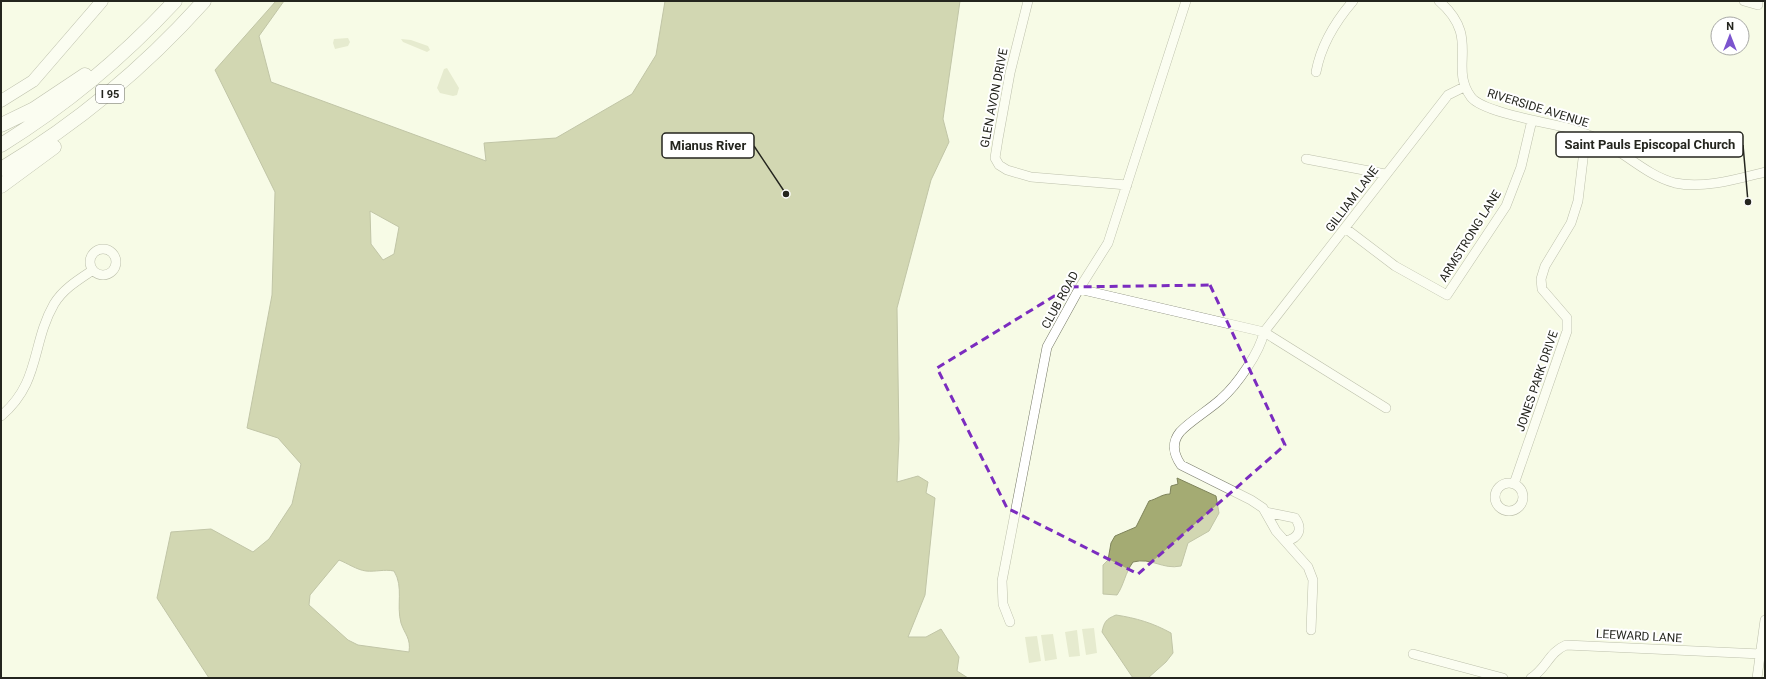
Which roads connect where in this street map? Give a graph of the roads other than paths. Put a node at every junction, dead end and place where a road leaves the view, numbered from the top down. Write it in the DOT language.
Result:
graph roads {
  1 [pos="102,1"];
  2 [pos="175,1"];
  3 [pos="204,1"];
  4 [pos="1028,1"];
  5 [pos="1186,1"];
  6 [pos="1353,1"];
  7 [pos="1439,1"];
  8 [pos="1744,1"];
  9 [pos="1758,3"];
  10 [pos="164,13"];
  11 [pos="187,20"];
  12 [pos="1316,72"];
  13 [pos="1464,87"];
  14 [pos="1,101"];
  15 [pos="1532,120"];
  16 [pos="1,125"];
  17 [pos="1586,134"];
  18 [pos="1,145"];
  19 [pos="1306,159"];
  20 [pos="1,169"];
  21 [pos="1765,172"];
  22 [pos="1385,174"];
  23 [pos="1127,185"];
  24 [pos="1,186"];
  25 [pos="1345,228"];
  26 [pos="93,270"];
  27 [pos="1079,289"];
  28 [pos="1264,332"];
  29 [pos="1386,408"];
  30 [pos="1,416"];
  31 [pos="1514,484"];
  32 [pos="1266,512"];
  33 [pos="1286,541"];
  34 [pos="1765,620"];
  35 [pos="1010,622"];
  36 [pos="1311,630"];
  37 [pos="1413,654"];
  38 [pos="1761,654"];
  39 [pos="1503,678"];
  40 [pos="1531,678"];
  41 [pos="1757,678"];
  1 -- 14 [label="main road"];
  2 -- 10 [label="highway, I 95"];
  3 -- 11 [label="highway, I 95"];
  4 -- 23 [label="street, GLEN AVON DRIVE"];
  5 -- 23 [label="street, CLUB ROAD"];
  6 -- 12 [label="street"];
  7 -- 13 [label="street"];
  8 -- 9 [label="street"];
  10 -- 16 [label="highway"];
  10 -- 18 [label="highway, I 95"];
  11 -- 20 [label="highway, I 95"];
  11 -- 24 [label="highway"];
  13 -- 15 [label="street, RIVERSIDE AVENUE"];
  13 -- 22 [label="street, GILLIAM LANE"];
  15 -- 17 [label="street, RIVERSIDE AVENUE"];
  15 -- 25 [label="street, ARMSTRONG LANE"];
  17 -- 21 [label="street, RIVERSIDE AVENUE"];
  17 -- 31 [label="street, JONES PARK DRIVE"];
  19 -- 22 [label="street"];
  22 -- 25 [label="street, GILLIAM LANE"];
  23 -- 27 [label="street, CLUB ROAD"];
  25 -- 28 [label="street, GILLIAM LANE"];
  26 -- 30 [label="street"];
  27 -- 28 [label="street"];
  27 -- 35 [label="street, CLUB ROAD"];
  28 -- 29 [label="street"];
  28 -- 32 [label="street, GILLIAM LANE"];
  32 -- 33 [label="street"];
  32 -- 33 [label="street"];
  33 -- 36 [label="street"];
  34 -- 38 [label="street"];
  37 -- 39 [label="street"];
  38 -- 40 [label="street, LEEWARD LANE"];
  38 -- 41 [label="street"];
}
